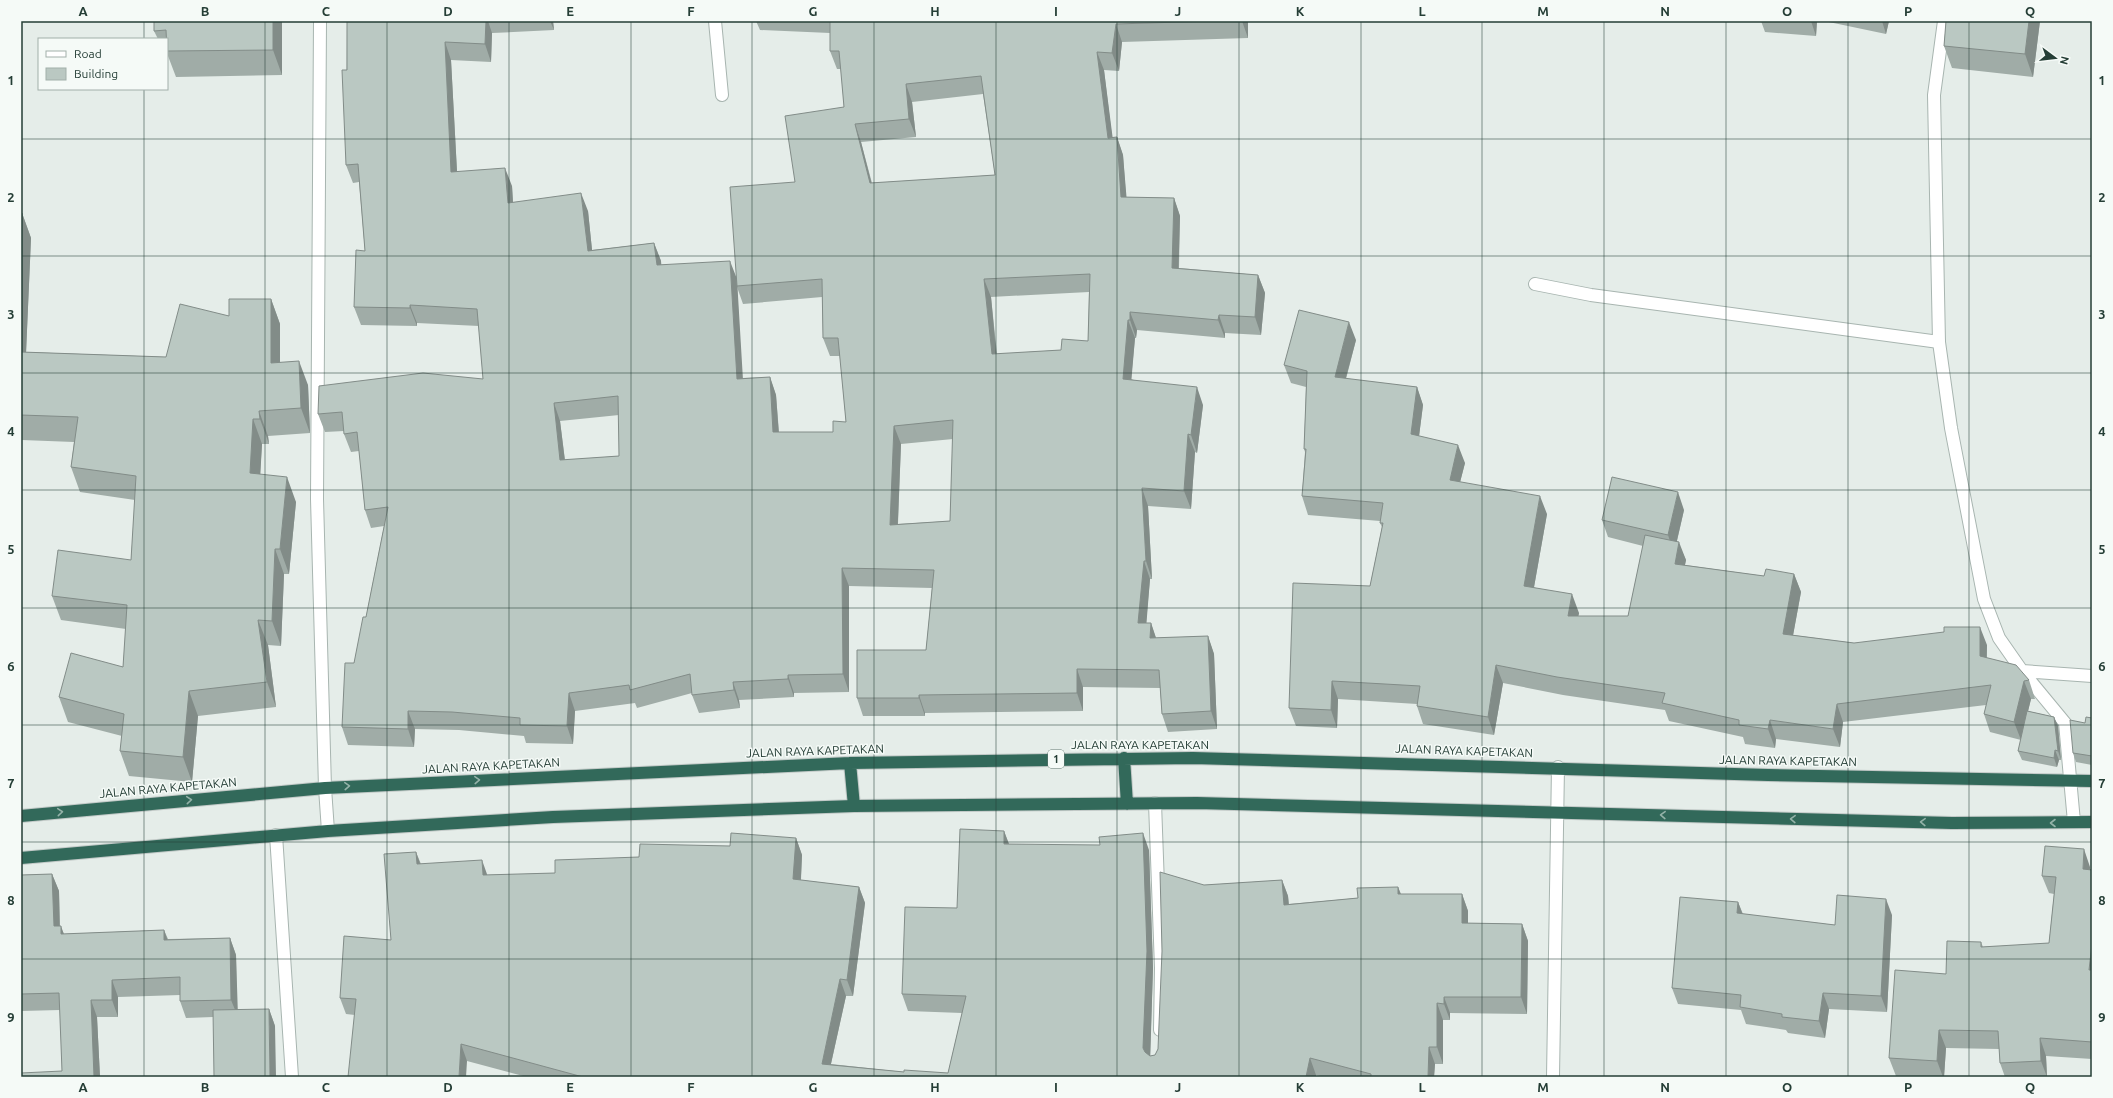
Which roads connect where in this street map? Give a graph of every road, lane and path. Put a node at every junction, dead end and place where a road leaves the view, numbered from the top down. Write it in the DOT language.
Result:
graph roads {
  1 [pos="320,21"];
  2 [pos="715,21"];
  3 [pos="1944,21"];
  4 [pos="722,95"];
  5 [pos="1535,284"];
  6 [pos="1939,342"];
  7 [pos="2022,671"];
  8 [pos="2092,676"];
  9 [pos="1124,758"];
  10 [pos="850,763"];
  11 [pos="1558,767"];
  12 [pos="2092,780"];
  13 [pos="2072,781"];
  14 [pos="325,788"];
  15 [pos="1155,803"];
  16 [pos="1127,804"];
  17 [pos="854,806"];
  18 [pos="1556,812"];
  19 [pos="21,816"];
  20 [pos="2074,822"];
  21 [pos="2092,822"];
  22 [pos="328,831"];
  23 [pos="276,835"];
  24 [pos="21,858"];
  25 [pos="1159,1045"];
  26 [pos="292,1077"];
  27 [pos="1552,1077"];
  1 -- 14 [label="street"];
  2 -- 4 [label="street"];
  3 -- 6 [label="street"];
  5 -- 6 [label="street"];
  6 -- 7 [label="street"];
  7 -- 8 [label="street"];
  7 -- 13 [label="street"];
  9 -- 10 [label="highway, JALAN RAYA KAPETAKAN / 1"];
  9 -- 11 [label="highway, JALAN RAYA KAPETAKAN / 1"];
  9 -- 16 [label="highway"];
  14 -- 10 [label="highway, JALAN RAYA KAPETAKAN / 1, one-way"];
  10 -- 17 [label="highway"];
  11 -- 13 [label="highway, JALAN RAYA KAPETAKAN / 1"];
  11 -- 18 [label="street"];
  12 -- 13 [label="highway, JALAN RAYA KAPETAKAN / 1"];
  13 -- 20 [label="street"];
  19 -- 14 [label="highway, JALAN RAYA KAPETAKAN / 1, one-way"];
  14 -- 22 [label="street"];
  15 -- 16 [label="highway"];
  15 -- 18 [label="highway"];
  15 -- 25 [label="street"];
  16 -- 17 [label="highway"];
  17 -- 22 [label="highway"];
  20 -- 18 [label="highway, one-way"];
  18 -- 27 [label="street"];
  20 -- 21 [label="highway"];
  22 -- 23 [label="highway"];
  23 -- 24 [label="highway"];
  23 -- 26 [label="street"];
}
